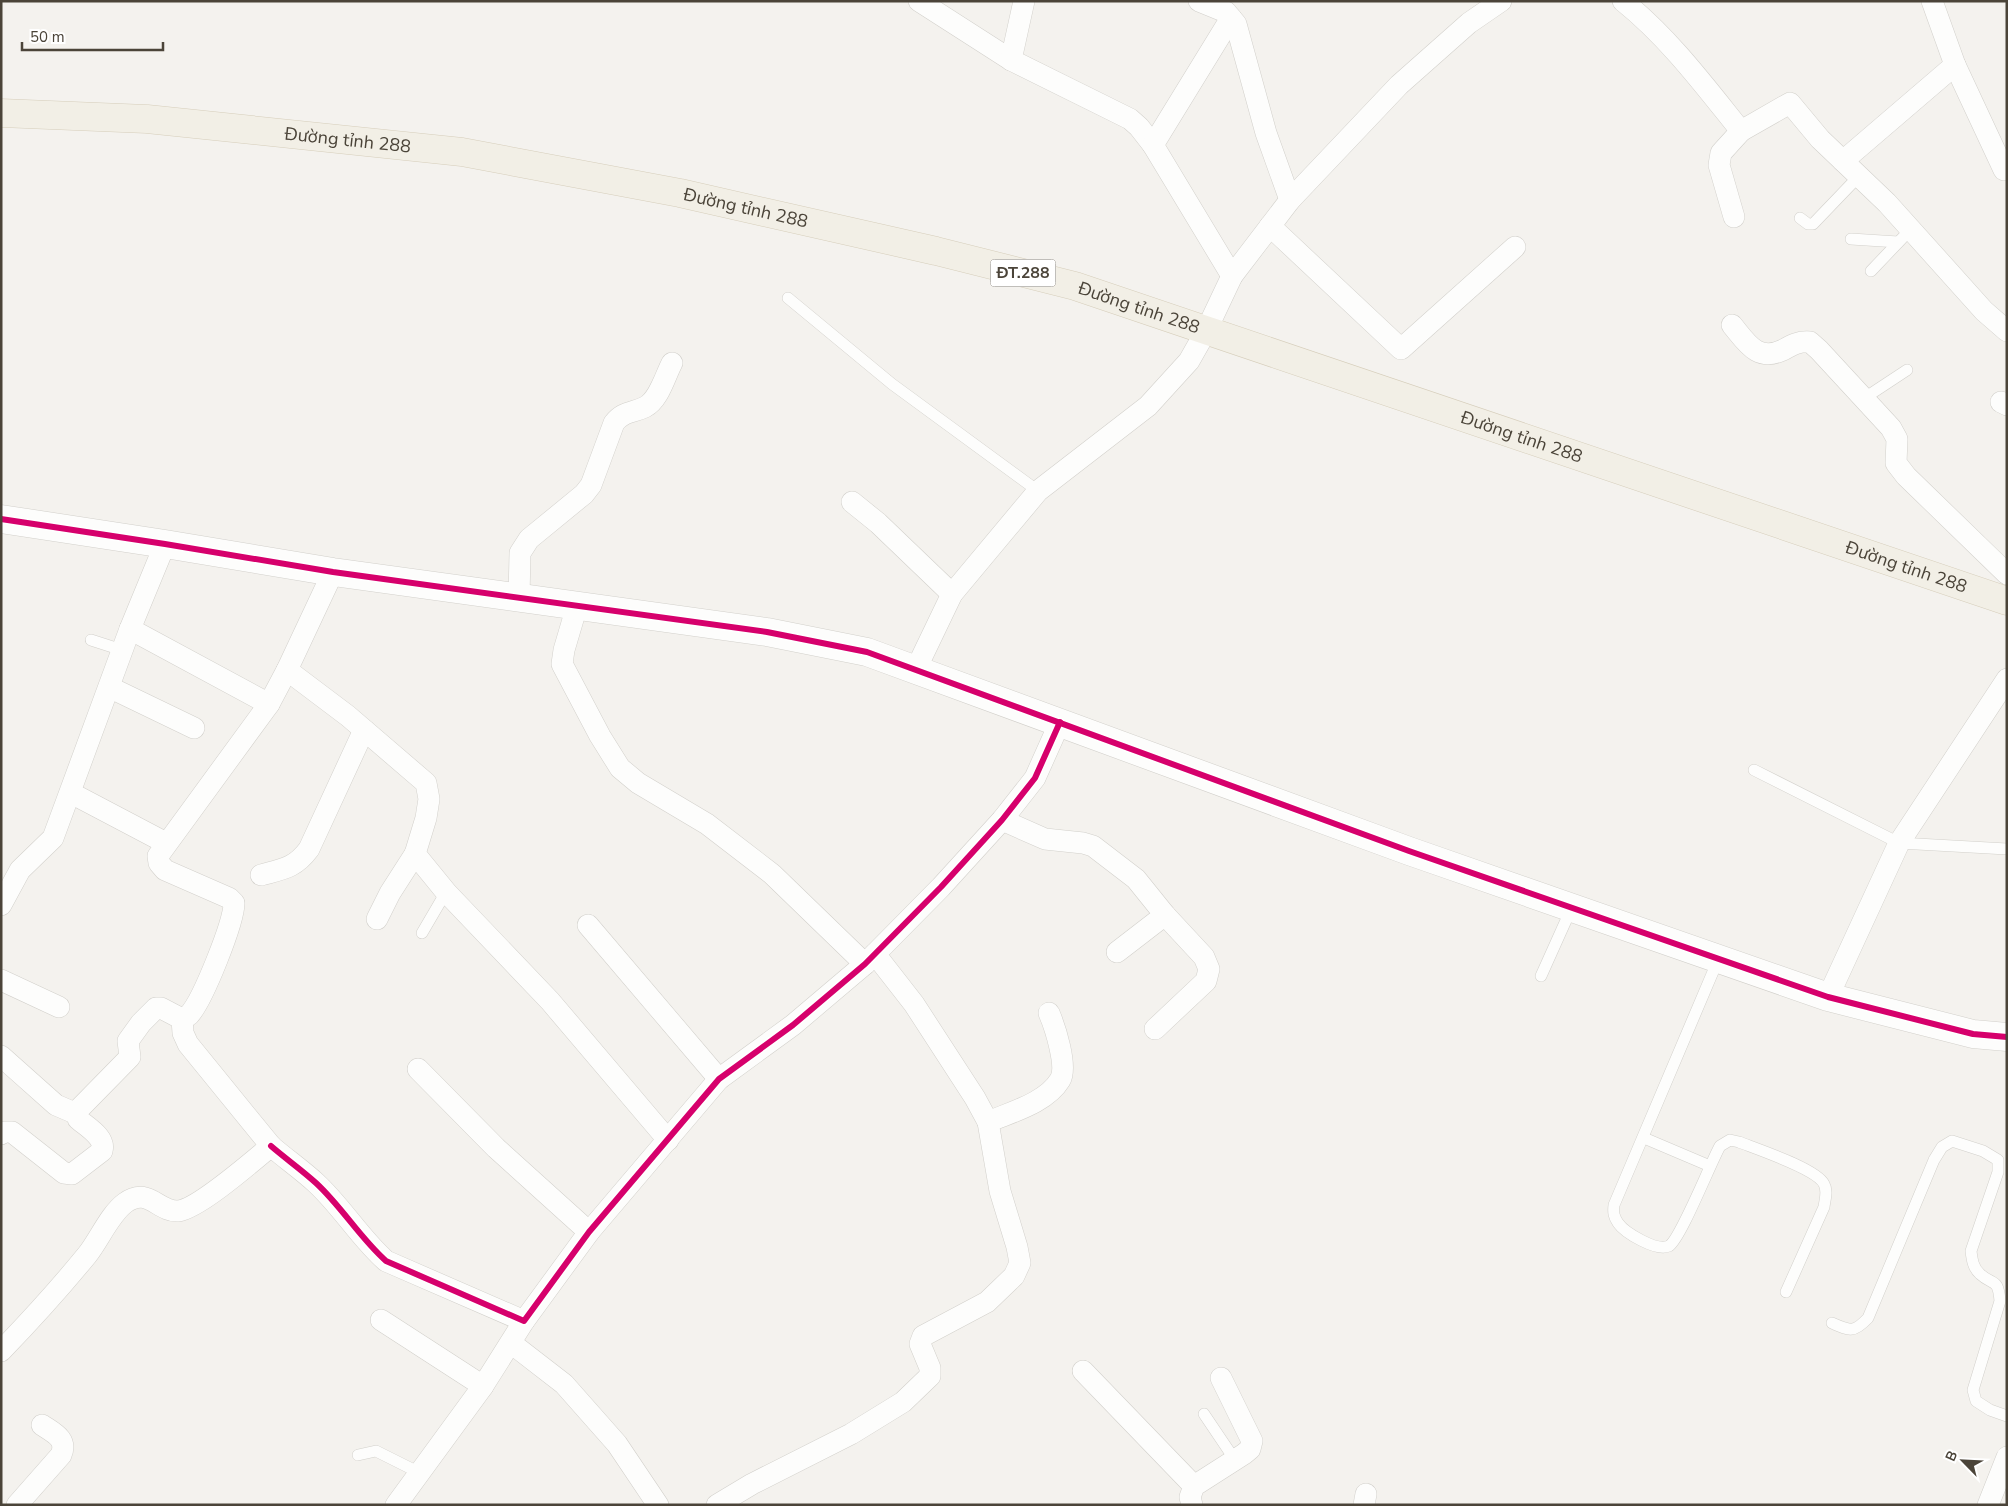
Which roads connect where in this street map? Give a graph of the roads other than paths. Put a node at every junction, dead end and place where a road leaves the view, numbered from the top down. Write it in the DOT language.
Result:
graph roads {
  1 [pos="919,1"];
  2 [pos="1024,1"];
  3 [pos="1199,1"];
  4 [pos="1501,1"];
  5 [pos="1623,1"];
  6 [pos="1932,1"];
  7 [pos="1232,18"];
  8 [pos="1011,60"];
  9 [pos="1956,64"];
  10 [pos="1,113"];
  11 [pos="1741,131"];
  12 [pos="1152,145"];
  13 [pos="1843,161"];
  14 [pos="2004,170"];
  15 [pos="1859,176"];
  16 [pos="1290,200"];
  17 [pos="1734,216"];
  18 [pos="1800,218"];
  19 [pos="1270,226"];
  20 [pos="1905,235"];
  21 [pos="1851,239"];
  22 [pos="1515,247"];
  23 [pos="1870,271"];
  24 [pos="1232,276"];
  25 [pos="788,298"];
  26 [pos="1732,325"];
  27 [pos="1206,331"];
  28 [pos="2007,332"];
  29 [pos="672,363"];
  30 [pos="1907,370"];
  31 [pos="1864,399"];
  32 [pos="1038,491"];
  33 [pos="852,502"];
  34 [pos="1,519"];
  35 [pos="166,544"];
  36 [pos="333,572"];
  37 [pos="2007,574"];
  38 [pos="952,594"];
  39 [pos="519,598"];
  40 [pos="2007,601"];
  41 [pos="577,606"];
  42 [pos="130,629"];
  43 [pos="92,640"];
  44 [pos="122,650"];
  45 [pos="916,669"];
  46 [pos="287,670"];
  47 [pos="2007,678"];
  48 [pos="109,687"];
  49 [pos="269,704"];
  50 [pos="1060,722"];
  51 [pos="194,728"];
  52 [pos="364,730"];
  53 [pos="1754,770"];
  54 [pos="71,793"];
  55 [pos="1002,820"];
  56 [pos="166,843"];
  57 [pos="1899,843"];
  58 [pos="2007,849"];
  59 [pos="415,854"];
  60 [pos="261,875"];
  61 [pos="446,892"];
  62 [pos="1,904"];
  63 [pos="1572,907"];
  64 [pos="1165,915"];
  65 [pos="377,919"];
  66 [pos="588,925"];
  67 [pos="422,933"];
  68 [pos="1117,952"];
  69 [pos="870,959"];
  70 [pos="1718,960"];
  71 [pos="1541,976"];
  72 [pos="1,980"];
  73 [pos="1828,997"];
  74 [pos="59,1007"];
  75 [pos="1049,1013"];
  76 [pos="182,1019"];
  77 [pos="1155,1029"];
  78 [pos="2007,1037"];
  79 [pos="1,1056"];
  80 [pos="418,1069"];
  81 [pos="719,1079"];
  82 [pos="77,1114"];
  83 [pos="988,1122"];
  84 [pos="1,1134"];
  85 [pos="1644,1138"];
  86 [pos="668,1140"];
  87 [pos="271,1146"];
  88 [pos="1710,1166"];
  89 [pos="589,1232"];
  90 [pos="1786,1292"];
  91 [pos="381,1320"];
  92 [pos="524,1321"];
  93 [pos="1832,1324"];
  94 [pos="511,1343"];
  95 [pos="1,1351"];
  96 [pos="1083,1371"];
  97 [pos="1221,1378"];
  98 [pos="483,1386"];
  99 [pos="1204,1414"];
  100 [pos="2007,1416"];
  101 [pos="42,1425"];
  102 [pos="358,1455"];
  103 [pos="2007,1457"];
  104 [pos="1235,1460"];
  105 [pos="420,1473"];
  106 [pos="1193,1495"];
  107 [pos="17,1505"];
  108 [pos="396,1505"];
  109 [pos="658,1505"];
  110 [pos="717,1505"];
  111 [pos="1988,1505"];
  1 -- 8 [label="street"];
  2 -- 8 [label="street"];
  3 -- 7 [label="street"];
  4 -- 16 [label="street"];
  5 -- 11 [label="street"];
  6 -- 9 [label="street"];
  7 -- 12 [label="street"];
  7 -- 16 [label="street"];
  8 -- 12 [label="street"];
  9 -- 13 [label="street"];
  9 -- 14 [label="street"];
  10 -- 27 [label="main road, Đường tỉnh 288 / ĐT.288"];
  11 -- 13 [label="street"];
  11 -- 17 [label="street"];
  12 -- 24 [label="street"];
  13 -- 15 [label="street"];
  15 -- 18 [label="lane"];
  15 -- 20 [label="street"];
  16 -- 19 [label="street"];
  19 -- 22 [label="street"];
  19 -- 24 [label="street"];
  20 -- 21 [label="lane"];
  20 -- 23 [label="lane"];
  20 -- 28 [label="street"];
  24 -- 27 [label="street"];
  25 -- 32 [label="lane"];
  26 -- 31 [label="street"];
  27 -- 32 [label="street"];
  27 -- 40 [label="main road, Đường tỉnh 288 / ĐT.288"];
  29 -- 39 [label="street"];
  30 -- 31 [label="lane"];
  31 -- 37 [label="street"];
  32 -- 38 [label="street"];
  33 -- 38 [label="street"];
  34 -- 35 [label="street"];
  35 -- 36 [label="street"];
  35 -- 42 [label="street"];
  36 -- 39 [label="street"];
  36 -- 46 [label="street"];
  38 -- 45 [label="street"];
  39 -- 41 [label="street"];
  41 -- 45 [label="street"];
  41 -- 69 [label="street"];
  42 -- 44 [label="street"];
  42 -- 49 [label="street"];
  43 -- 44 [label="lane"];
  44 -- 48 [label="street"];
  45 -- 50 [label="street"];
  46 -- 49 [label="street"];
  46 -- 52 [label="street"];
  47 -- 57 [label="street"];
  48 -- 51 [label="street"];
  48 -- 54 [label="street"];
  49 -- 56 [label="street"];
  50 -- 55 [label="street"];
  50 -- 63 [label="street"];
  52 -- 59 [label="street"];
  52 -- 60 [label="street"];
  53 -- 57 [label="lane"];
  54 -- 56 [label="street"];
  54 -- 62 [label="street"];
  55 -- 64 [label="street"];
  55 -- 69 [label="street"];
  56 -- 76 [label="street"];
  57 -- 58 [label="lane"];
  57 -- 73 [label="street"];
  59 -- 61 [label="street"];
  59 -- 65 [label="street"];
  61 -- 67 [label="lane"];
  61 -- 86 [label="street"];
  63 -- 70 [label="street"];
  63 -- 71 [label="lane"];
  64 -- 68 [label="street"];
  64 -- 77 [label="street"];
  66 -- 81 [label="street"];
  69 -- 81 [label="street"];
  69 -- 83 [label="street"];
  70 -- 73 [label="street"];
  70 -- 85 [label="lane"];
  72 -- 74 [label="street"];
  73 -- 78 [label="street"];
  75 -- 83 [label="street"];
  76 -- 82 [label="street"];
  76 -- 87 [label="street"];
  79 -- 82 [label="street"];
  80 -- 89 [label="street"];
  81 -- 86 [label="street"];
  82 -- 84 [label="street"];
  83 -- 110 [label="street"];
  85 -- 88 [label="lane"];
  85 -- 88 [label="lane"];
  86 -- 89 [label="street"];
  87 -- 92 [label="street"];
  87 -- 95 [label="street"];
  88 -- 90 [label="lane"];
  89 -- 92 [label="street"];
  91 -- 98 [label="street"];
  92 -- 94 [label="street"];
  93 -- 100 [label="lane"];
  94 -- 98 [label="street"];
  94 -- 109 [label="street"];
  96 -- 106 [label="street"];
  97 -- 104 [label="street"];
  98 -- 105 [label="street"];
  99 -- 104 [label="lane"];
  101 -- 107 [label="street"];
  102 -- 105 [label="lane"];
  103 -- 111 [label="street"];
  104 -- 106 [label="street"];
  105 -- 108 [label="street"];
}
